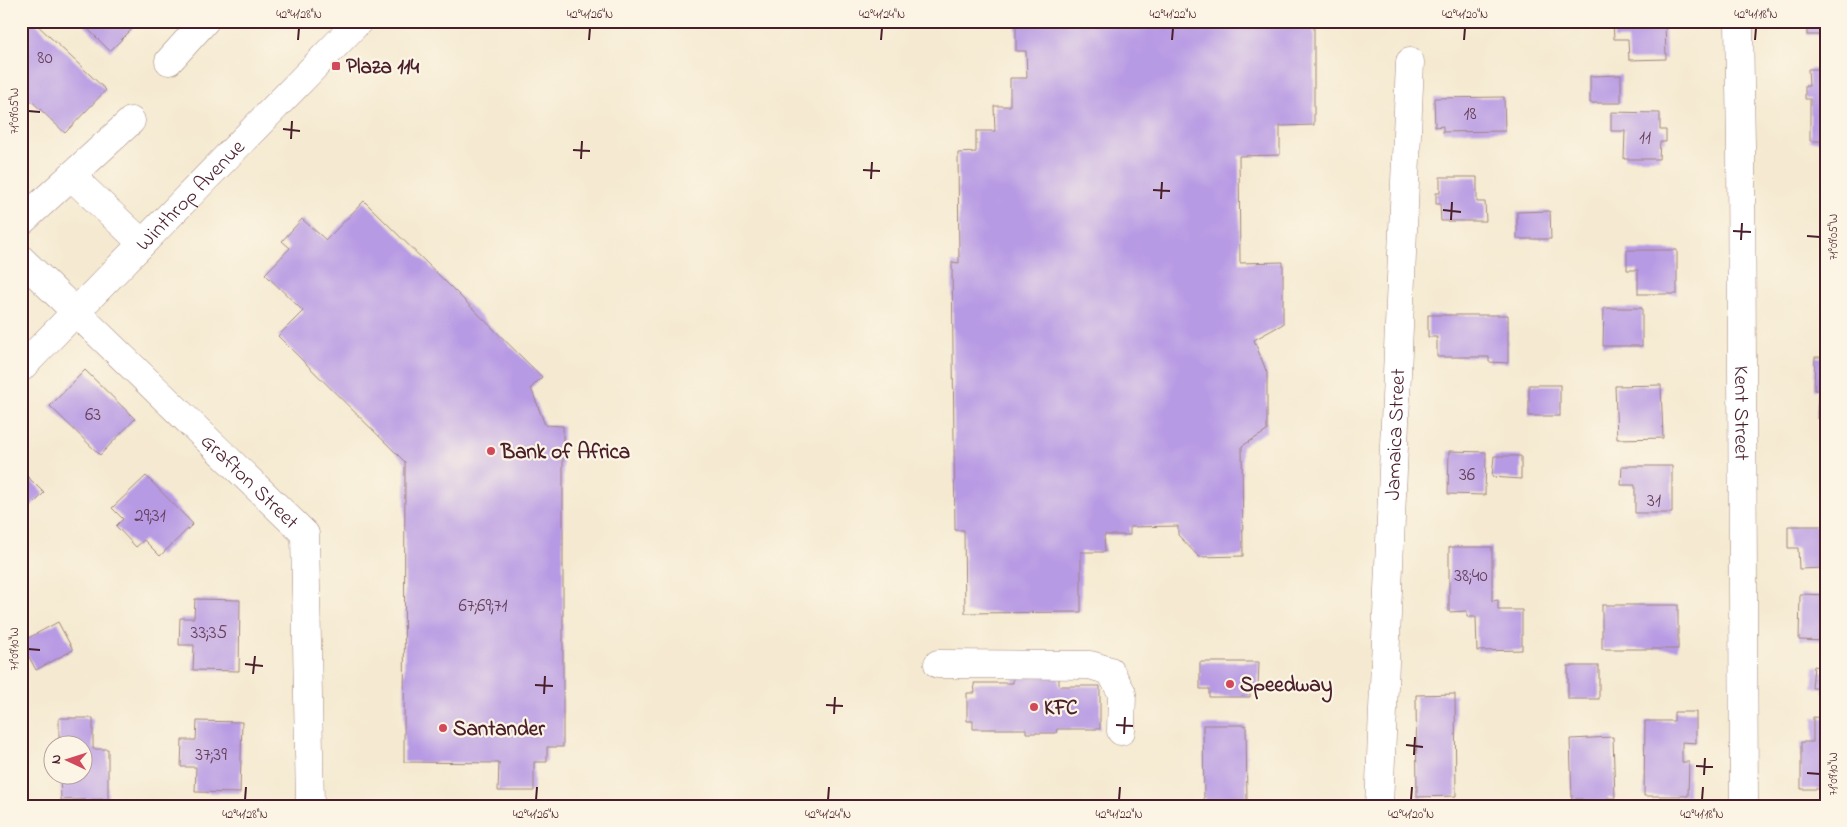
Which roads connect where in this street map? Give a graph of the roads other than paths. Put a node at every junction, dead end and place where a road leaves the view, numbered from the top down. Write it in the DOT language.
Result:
graph roads {
  1 [pos="206,21"];
  2 [pos="359,21"];
  3 [pos="1738,21"];
  4 [pos="169,61"];
  5 [pos="1410,62"];
  6 [pos="130,121"];
  7 [pos="71,176"];
  8 [pos="21,222"];
  9 [pos="142,243"];
  10 [pos="21,258"];
  11 [pos="76,312"];
  12 [pos="21,368"];
  13 [pos="938,664"];
  14 [pos="1121,731"];
  15 [pos="310,806"];
  16 [pos="1379,806"];
  17 [pos="1744,806"];
  1 -- 4 [label="street"];
  2 -- 9 [label="street, Winthrop Avenue"];
  3 -- 17 [label="street, Kent Street"];
  5 -- 16 [label="street, Jamaica Street"];
  6 -- 7 [label="street"];
  7 -- 8 [label="street"];
  7 -- 9 [label="street"];
  9 -- 11 [label="street, Winthrop Avenue"];
  10 -- 11 [label="street, Grafton Street"];
  11 -- 12 [label="street, Winthrop Avenue"];
  11 -- 15 [label="street, Grafton Street"];
  13 -- 14 [label="street"];
}
